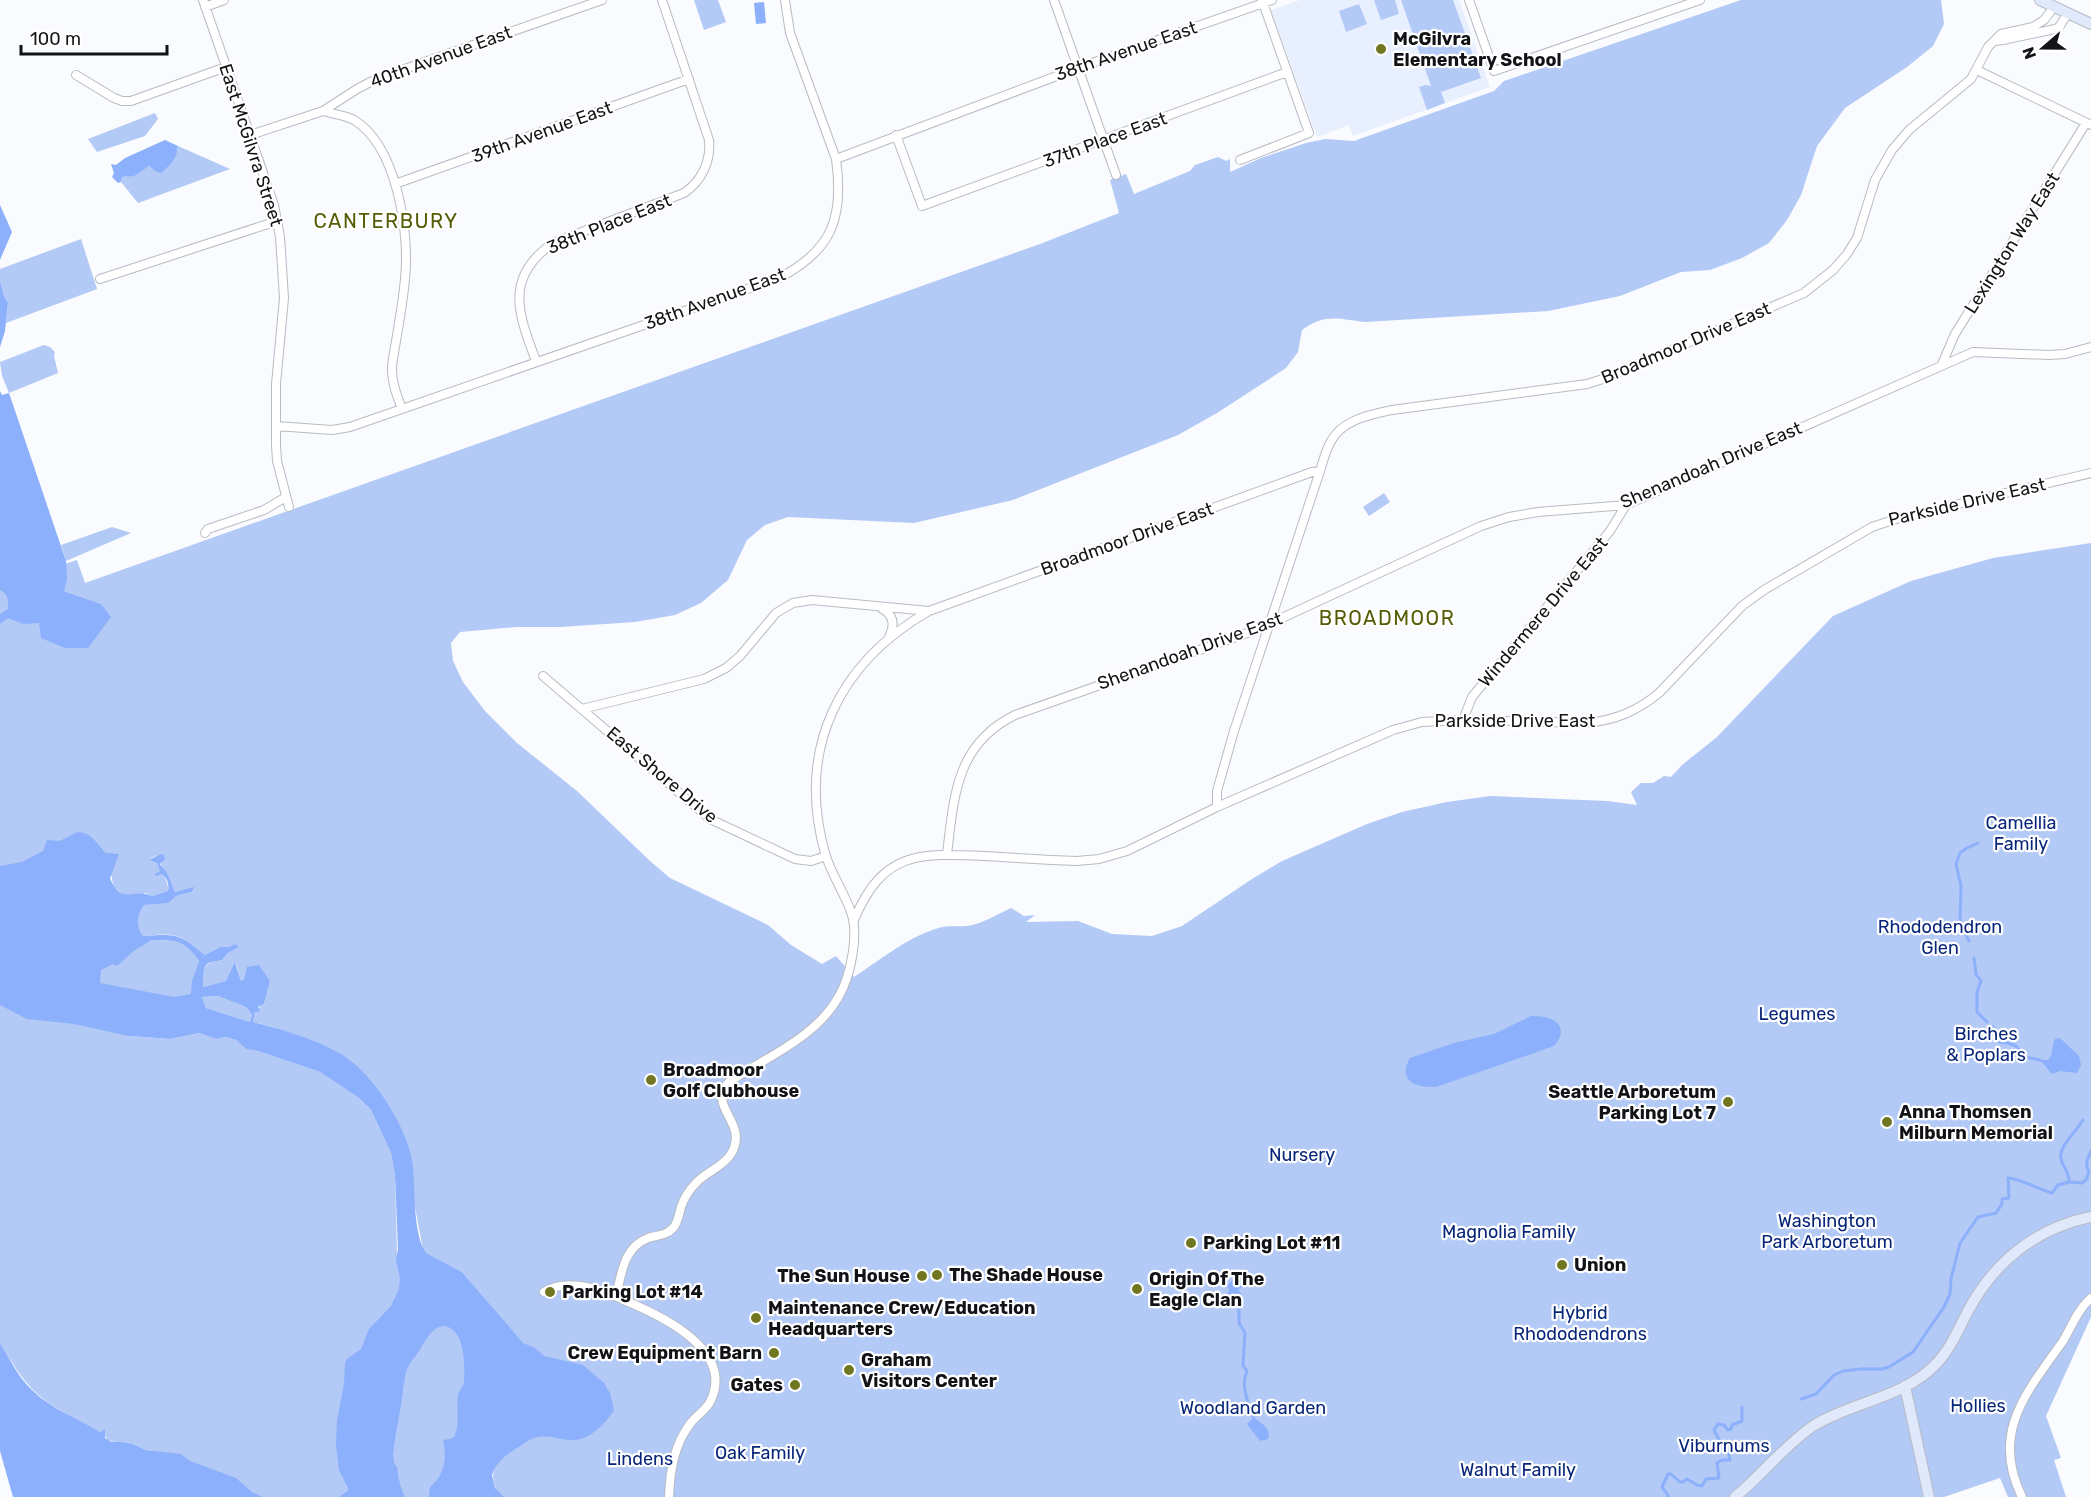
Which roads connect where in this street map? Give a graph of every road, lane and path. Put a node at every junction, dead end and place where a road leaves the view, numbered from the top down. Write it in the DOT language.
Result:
graph roads {
  1 [pos="224,0"];
  2 [pos="602,0"];
  3 [pos="662,0"];
  4 [pos="785,0"];
  5 [pos="1054,0"];
  6 [pos="1469,0"];
  7 [pos="1700,0"];
  8 [pos="2040,0"];
  9 [pos="1266,1"];
  10 [pos="204,3"];
  11 [pos="2054,7"];
  12 [pos="2068,13"];
  13 [pos="2091,24"];
  14 [pos="1995,40"];
  15 [pos="226,67"];
  16 [pos="1078,68"];
  17 [pos="1977,70"];
  18 [pos="1287,72"];
  19 [pos="76,75"];
  20 [pos="689,80"];
  21 [pos="323,111"];
  22 [pos="2088,124"];
  23 [pos="250,135"];
  24 [pos="896,135"];
  25 [pos="1103,140"];
  26 [pos="836,159"];
  27 [pos="1240,160"];
  28 [pos="1116,175"];
  29 [pos="395,184"];
  30 [pos="278,220"];
  31 [pos="100,279"];
  32 [pos="2091,347"];
  33 [pos="536,362"];
  34 [pos="1942,364"];
  35 [pos="402,409"];
  36 [pos="276,426"];
  37 [pos="1320,471"];
  38 [pos="2091,473"];
  39 [pos="286,497"];
  40 [pos="1626,505"];
  41 [pos="289,507"];
  42 [pos="205,533"];
  43 [pos="876,607"];
  44 [pos="929,611"];
  45 [pos="1270,624"];
  46 [pos="889,638"];
  47 [pos="543,676"];
  48 [pos="582,709"];
  49 [pos="1463,720"];
  50 [pos="1217,807"];
  51 [pos="947,854"];
  52 [pos="826,856"];
  53 [pos="854,921"];
  54 [pos="2091,1217"];
  55 [pos="544,1292"];
  56 [pos="616,1296"];
  57 [pos="2091,1298"];
  58 [pos="1905,1386"];
  59 [pos="669,1497"];
  60 [pos="1735,1497"];
  61 [pos="1929,1497"];
  62 [pos="2022,1497"];
  1 -- 10 [label="street"];
  2 -- 21 [label="street, 40th Avenue East"];
  3 -- 20 [label="street"];
  4 -- 26 [label="street"];
  5 -- 16 [label="street"];
  6 -- 7 [label="street"];
  8 -- 11 [label="main road"];
  9 -- 16 [label="street, 38th Avenue East"];
  9 -- 18 [label="street"];
  10 -- 15 [label="street, East McGilvra Street"];
  11 -- 12 [label="main road"];
  11 -- 14 [label="street"];
  12 -- 13 [label="main road"];
  12 -- 14 [label="street"];
  14 -- 17 [label="street, Broadmoor Drive East"];
  15 -- 19 [label="street"];
  15 -- 23 [label="street, East McGilvra Street"];
  16 -- 24 [label="street, 38th Avenue East"];
  16 -- 25 [label="street"];
  17 -- 22 [label="street"];
  17 -- 37 [label="street, Broadmoor Drive East"];
  18 -- 25 [label="street, 37th Place East"];
  18 -- 27 [label="street"];
  20 -- 29 [label="street, 39th Avenue East"];
  20 -- 33 [label="street, 38th Place East"];
  21 -- 23 [label="street, 40th Avenue East"];
  21 -- 29 [label="street"];
  22 -- 34 [label="street, Lexington Way East"];
  23 -- 30 [label="street, East McGilvra Street"];
  24 -- 25 [label="street, 37th Place East"];
  24 -- 26 [label="street, 38th Avenue East"];
  25 -- 28 [label="street"];
  26 -- 33 [label="street, 38th Avenue East"];
  29 -- 35 [label="street"];
  30 -- 31 [label="street"];
  30 -- 36 [label="street, East McGilvra Street"];
  32 -- 34 [label="street, Shenandoah Drive East"];
  33 -- 35 [label="street, 38th Avenue East"];
  34 -- 40 [label="street, Shenandoah Drive East"];
  35 -- 36 [label="street, 38th Avenue East"];
  36 -- 39 [label="street, East McGilvra Street"];
  37 -- 44 [label="street, Broadmoor Drive East"];
  37 -- 45 [label="street"];
  38 -- 49 [label="street, Parkside Drive East"];
  39 -- 41 [label="street, East McGilvra Street"];
  39 -- 42 [label="street"];
  40 -- 45 [label="street, Shenandoah Drive East"];
  40 -- 49 [label="street, Windermere Drive East"];
  43 -- 44 [label="street"];
  43 -- 46 [label="street"];
  43 -- 48 [label="street"];
  44 -- 46 [label="street, Broadmoor Drive East"];
  45 -- 50 [label="street"];
  45 -- 51 [label="street, Shenandoah Drive East"];
  46 -- 52 [label="street, Broadmoor Drive East"];
  47 -- 48 [label="street, East Shore Drive"];
  48 -- 52 [label="street, East Shore Drive"];
  49 -- 50 [label="street, Parkside Drive East"];
  50 -- 51 [label="street, Parkside Drive East"];
  51 -- 53 [label="street, Parkside Drive East"];
  52 -- 53 [label="street, Broadmoor Drive East"];
  53 -- 56 [label="street, Broadmoor Drive East"];
  54 -- 58 [label="main road"];
  55 -- 56 [label="street"];
  56 -- 59 [label="street"];
  57 -- 62 [label="street"];
  58 -- 60 [label="main road"];
  58 -- 61 [label="main road"];
}
